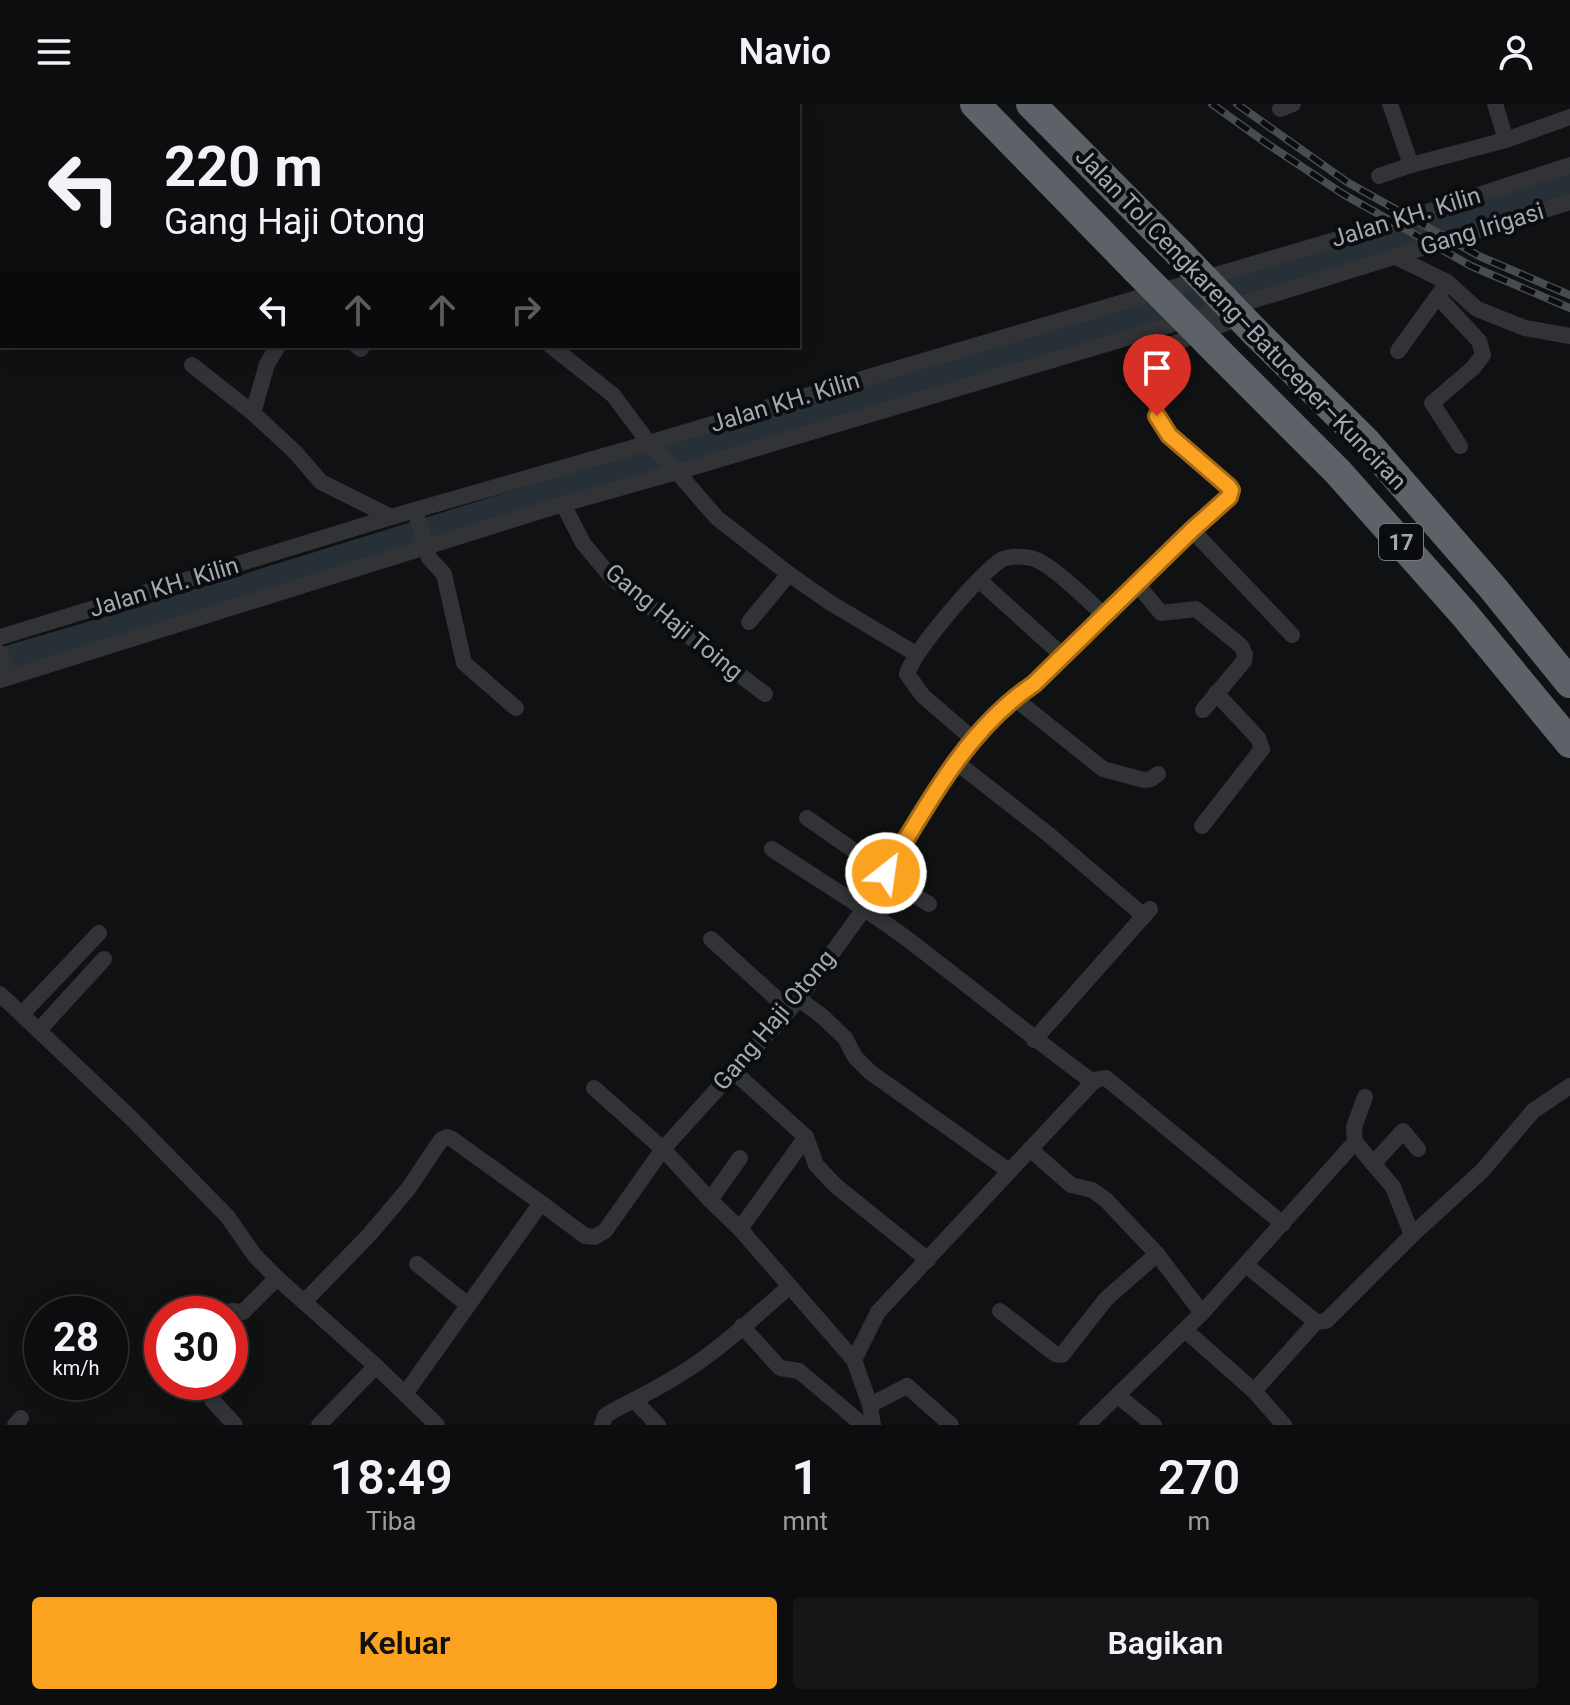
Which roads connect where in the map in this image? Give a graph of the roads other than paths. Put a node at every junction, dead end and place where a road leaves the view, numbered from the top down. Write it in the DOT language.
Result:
graph roads {
  1 [pos="975,104"];
  2 [pos="1031,104"];
  3 [pos="1390,104"];
  4 [pos="1495,104"];
  5 [pos="1570,117"];
  6 [pos="1506,140"];
  7 [pos="1411,165"];
  8 [pos="1570,165"];
  9 [pos="1379,176"];
  10 [pos="1570,202"];
  11 [pos="1394,256"];
  12 [pos="1442,290"];
  13 [pos="1281,292"];
  14 [pos="1570,336"];
  15 [pos="277,348"];
  16 [pos="554,348"];
  17 [pos="1398,351"];
  18 [pos="192,365"];
  19 [pos="253,413"];
  20 [pos="1460,446"];
  21 [pos="653,447"];
  22 [pos="674,469"];
  23 [pos="563,504"];
  24 [pos="391,517"];
  25 [pos="421,528"];
  26 [pos="1192,530"];
  27 [pos="789,574"];
  28 [pos="979,580"];
  29 [pos="1137,584"];
  30 [pos="1104,615"];
  31 [pos="749,622"];
  32 [pos="1292,635"];
  33 [pos="0,637"];
  34 [pos="916,654"];
  35 [pos="1062,655"];
  36 [pos="4,670"];
  37 [pos="1570,683"];
  38 [pos="1216,693"];
  39 [pos="765,694"];
  40 [pos="1014,698"];
  41 [pos="516,708"];
  42 [pos="1203,710"];
  43 [pos="974,740"];
  44 [pos="1570,743"];
  45 [pos="956,762"];
  46 [pos="1158,774"];
  47 [pos="807,818"];
  48 [pos="1202,826"];
  49 [pos="772,849"];
  50 [pos="885,875"];
  51 [pos="929,904"];
  52 [pos="864,909"];
  53 [pos="99,933"];
  54 [pos="711,939"];
  55 [pos="104,959"];
  56 [pos="2,1001"];
  57 [pos="794,1004"];
  58 [pos="22,1014"];
  59 [pos="39,1030"];
  60 [pos="1034,1040"];
  61 [pos="734,1072"];
  62 [pos="1093,1082"];
  63 [pos="1570,1086"];
  64 [pos="594,1088"];
  65 [pos="1365,1097"];
  66 [pos="806,1137"];
  67 [pos="1355,1142"];
  68 [pos="663,1149"];
  69 [pos="1030,1149"];
  70 [pos="1418,1149"];
  71 [pos="740,1158"];
  72 [pos="1373,1164"];
  73 [pos="1009,1171"];
  74 [pos="710,1200"];
  75 [pos="541,1203"];
  76 [pos="1283,1224"];
  77 [pos="740,1229"];
  78 [pos="1412,1235"];
  79 [pos="1157,1254"];
  80 [pos="928,1260"];
  81 [pos="417,1264"];
  82 [pos="1246,1265"];
  83 [pos="277,1278"];
  84 [pos="789,1287"];
  85 [pos="304,1302"];
  86 [pos="468,1305"];
  87 [pos="248,1307"];
  88 [pos="1000,1311"];
  89 [pos="1202,1313"];
  90 [pos="1316,1322"];
  91 [pos="742,1326"];
  92 [pos="1185,1330"];
  93 [pos="854,1360"];
  94 [pos="376,1366"];
  95 [pos="1254,1391"];
  96 [pos="405,1394"];
  97 [pos="1118,1396"];
  98 [pos="212,1400"];
  99 [pos="634,1400"];
  100 [pos="870,1405"];
  101 [pos="1275,1422"];
  102 [pos="235,1425"];
  103 [pos="319,1425"];
  104 [pos="437,1425"];
  105 [pos="602,1425"];
  106 [pos="658,1425"];
  107 [pos="863,1425"];
  108 [pos="873,1425"];
  109 [pos="951,1425"];
  110 [pos="1087,1425"];
  111 [pos="1154,1425"];
  1 -- 44 [label="highway, Jalan Tol Cengkareng–Batuceper–Kunciran / 17, bridge"];
  2 -- 37 [label="highway, Jalan Tol Cengkareng–Batuceper–Kunciran / 17, bridge"];
  3 -- 7 [label="street"];
  4 -- 6 [label="street"];
  5 -- 6 [label="street"];
  6 -- 7 [label="street"];
  7 -- 9 [label="street"];
  8 -- 21 [label="street, Jalan KH. Kilin"];
  10 -- 11 [label="street, Gang Irigasi"];
  11 -- 12 [label="street"];
  11 -- 13 [label="street, Jalan KH. Kilin"];
  12 -- 14 [label="street"];
  12 -- 17 [label="street"];
  12 -- 20 [label="street"];
  13 -- 22 [label="street, Jalan KH. Kilin"];
  13 -- 26 [label="street, Gang Haji Otong"];
  15 -- 19 [label="street"];
  16 -- 21 [label="street"];
  18 -- 19 [label="street"];
  19 -- 24 [label="street"];
  21 -- 22 [label="street"];
  21 -- 25 [label="street, Jalan KH. Kilin"];
  22 -- 23 [label="street, Jalan KH. Kilin"];
  22 -- 27 [label="street"];
  23 -- 25 [label="street, Jalan KH. Kilin"];
  23 -- 39 [label="street, Gang Haji Toing"];
  24 -- 25 [label="street, Jalan KH. Kilin"];
  24 -- 33 [label="street, Jalan KH. Kilin"];
  25 -- 36 [label="street, Jalan KH. Kilin"];
  25 -- 41 [label="street"];
  26 -- 29 [label="street, Gang Haji Otong"];
  26 -- 32 [label="street"];
  27 -- 31 [label="street"];
  27 -- 34 [label="street"];
  28 -- 30 [label="street"];
  28 -- 34 [label="street"];
  28 -- 35 [label="street"];
  29 -- 30 [label="street, Gang Haji Otong"];
  29 -- 38 [label="street"];
  30 -- 35 [label="street, Gang Haji Otong"];
  34 -- 43 [label="street"];
  35 -- 40 [label="street, Gang Haji Otong"];
  38 -- 42 [label="street"];
  38 -- 48 [label="street"];
  40 -- 43 [label="street, Gang Haji Otong"];
  40 -- 46 [label="street"];
  43 -- 45 [label="street, Gang Haji Otong"];
  45 -- 50 [label="street, Gang Haji Otong"];
  45 -- 60 [label="street"];
  47 -- 50 [label="street"];
  49 -- 52 [label="street"];
  50 -- 51 [label="street"];
  50 -- 52 [label="street, Gang Haji Otong"];
  52 -- 57 [label="street, Gang Haji Otong"];
  52 -- 60 [label="street"];
  53 -- 58 [label="street"];
  54 -- 57 [label="street"];
  55 -- 59 [label="street"];
  56 -- 58 [label="street"];
  57 -- 61 [label="street, Gang Haji Otong"];
  57 -- 73 [label="street"];
  58 -- 59 [label="street"];
  59 -- 83 [label="street"];
  60 -- 62 [label="street"];
  61 -- 66 [label="street"];
  61 -- 68 [label="street, Gang Haji Otong"];
  62 -- 69 [label="street"];
  62 -- 76 [label="street"];
  63 -- 78 [label="street"];
  64 -- 68 [label="street"];
  65 -- 67 [label="street"];
  66 -- 77 [label="street"];
  66 -- 80 [label="street"];
  67 -- 72 [label="street"];
  67 -- 76 [label="street"];
  68 -- 74 [label="street"];
  68 -- 75 [label="street, Gang Haji Otong"];
  69 -- 73 [label="street"];
  69 -- 79 [label="street"];
  70 -- 72 [label="street"];
  71 -- 74 [label="street"];
  72 -- 78 [label="street"];
  73 -- 80 [label="street"];
  74 -- 77 [label="street"];
  75 -- 85 [label="street"];
  75 -- 86 [label="street"];
  76 -- 82 [label="street"];
  77 -- 84 [label="street"];
  78 -- 90 [label="street"];
  79 -- 88 [label="street"];
  79 -- 89 [label="street"];
  80 -- 93 [label="street"];
  81 -- 86 [label="street"];
  82 -- 89 [label="street"];
  82 -- 90 [label="street"];
  83 -- 85 [label="street"];
  83 -- 87 [label="street"];
  84 -- 91 [label="street"];
  84 -- 93 [label="street"];
  85 -- 94 [label="street"];
  86 -- 96 [label="street"];
  89 -- 92 [label="street"];
  90 -- 95 [label="street"];
  91 -- 99 [label="street"];
  91 -- 107 [label="street"];
  92 -- 95 [label="street"];
  92 -- 97 [label="street"];
  93 -- 100 [label="street"];
  94 -- 96 [label="street"];
  94 -- 103 [label="street"];
  95 -- 101 [label="street"];
  96 -- 104 [label="street"];
  97 -- 110 [label="street"];
  97 -- 111 [label="street"];
  98 -- 102 [label="street"];
  99 -- 105 [label="street"];
  99 -- 106 [label="street"];
  100 -- 108 [label="street"];
  100 -- 109 [label="street"];
}
